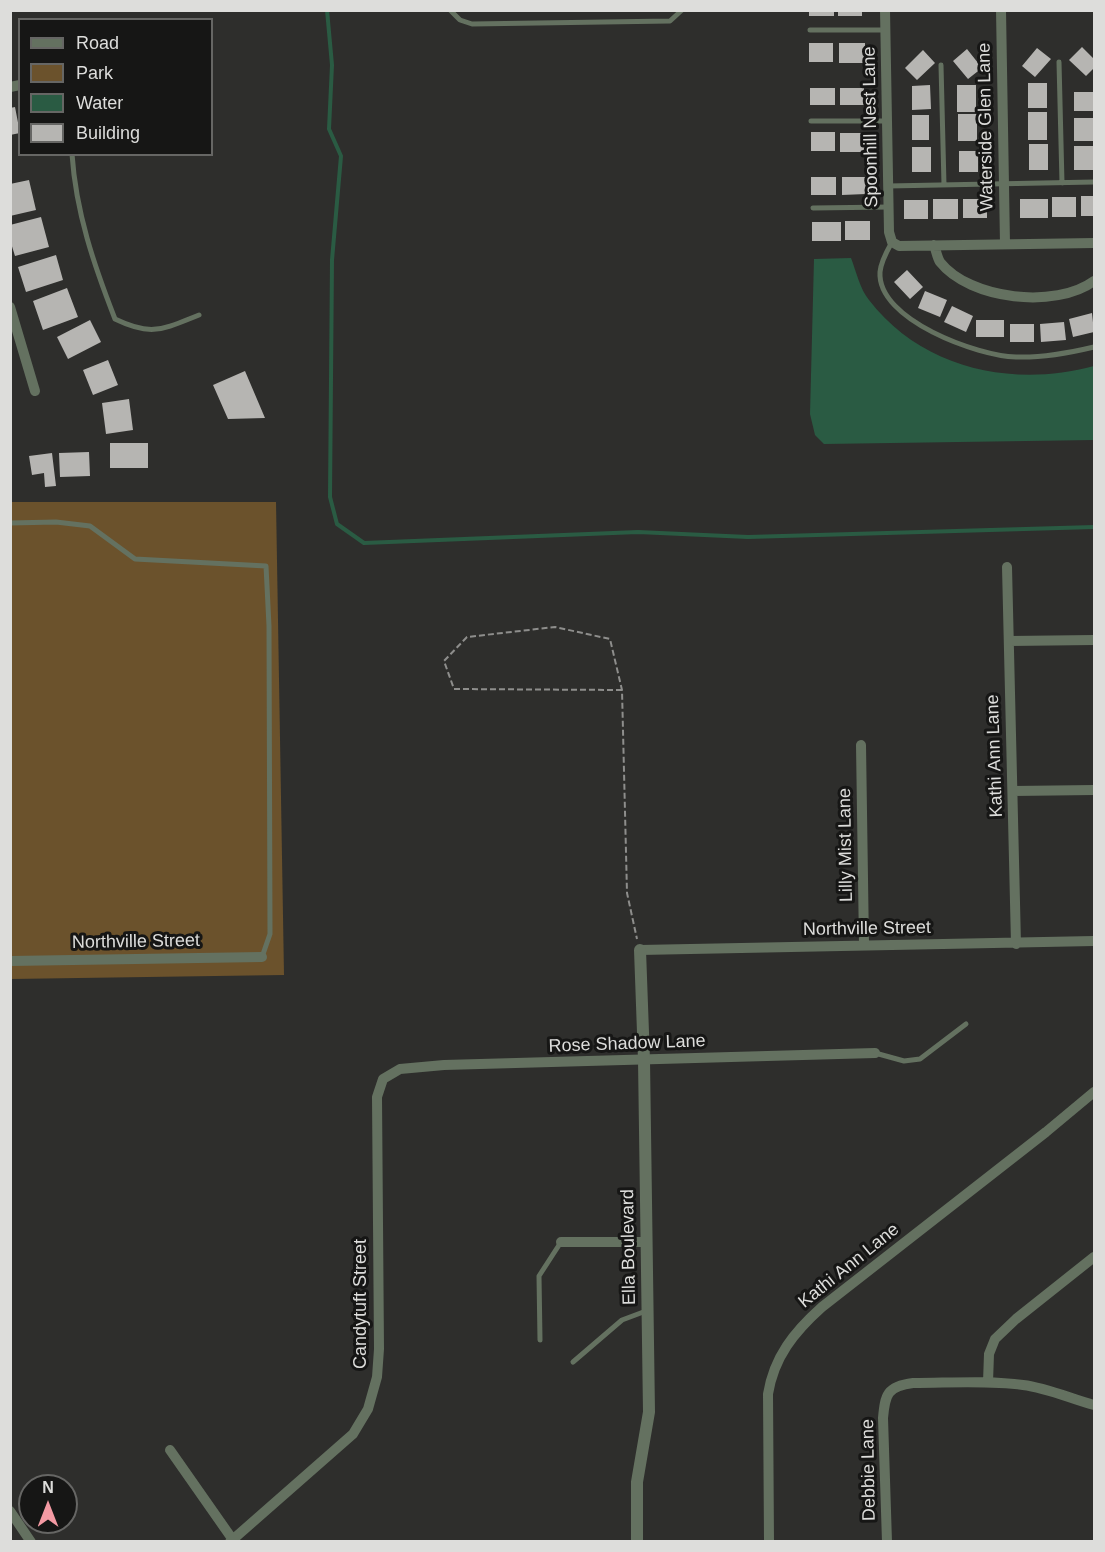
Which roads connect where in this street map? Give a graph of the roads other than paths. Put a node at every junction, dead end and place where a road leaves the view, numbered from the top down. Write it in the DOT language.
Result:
graph roads {
  1 [pos="450,10"];
  2 [pos="682,10"];
  3 [pos="885,10"];
  4 [pos="1001,10"];
  5 [pos="810,30"];
  6 [pos="886,30"];
  7 [pos="1059,62"];
  8 [pos="941,64"];
  9 [pos="811,121"];
  10 [pos="887,121"];
  11 [pos="72,156"];
  12 [pos="1062,183"];
  13 [pos="1095,183"];
  14 [pos="1004,184"];
  15 [pos="944,185"];
  16 [pos="888,186"];
  17 [pos="889,207"];
  18 [pos="813,208"];
  19 [pos="892,242"];
  20 [pos="1095,243"];
  21 [pos="1005,244"];
  22 [pos="934,245"];
  23 [pos="1095,281"];
  24 [pos="10,308"];
  25 [pos="199,315"];
  26 [pos="1095,347"];
  27 [pos="35,392"];
  28 [pos="10,523"];
  29 [pos="1007,567"];
  30 [pos="1095,640"];
  31 [pos="1009,641"];
  32 [pos="861,745"];
  33 [pos="1012,790"];
  34 [pos="1095,790"];
  35 [pos="1095,941"];
  36 [pos="1017,944"];
  37 [pos="864,945"];
  38 [pos="640,950"];
  39 [pos="262,957"];
  40 [pos="10,961"];
  41 [pos="966,1024"];
  42 [pos="875,1053"];
  43 [pos="644,1060"];
  44 [pos="383,1079"];
  45 [pos="1095,1092"];
  46 [pos="561,1242"];
  47 [pos="647,1242"];
  48 [pos="1095,1257"];
  49 [pos="648,1311"];
  50 [pos="540,1340"];
  51 [pos="573,1362"];
  52 [pos="988,1382"];
  53 [pos="1095,1405"];
  54 [pos="170,1450"];
  55 [pos="10,1511"];
  56 [pos="232,1541"];
  57 [pos="31,1542"];
  58 [pos="637,1542"];
  59 [pos="769,1542"];
  60 [pos="887,1542"];
  1 -- 2 [label="lane"];
  3 -- 6 [label="street, Spoonhill Nest Lane"];
  4 -- 14 [label="street, Waterside Glen Lane"];
  5 -- 6 [label="lane"];
  6 -- 10 [label="street, Spoonhill Nest Lane"];
  7 -- 12 [label="lane"];
  8 -- 15 [label="lane"];
  9 -- 10 [label="lane"];
  10 -- 16 [label="street, Spoonhill Nest Lane"];
  11 -- 25 [label="lane"];
  12 -- 13 [label="lane"];
  12 -- 14 [label="lane"];
  14 -- 15 [label="lane"];
  14 -- 21 [label="street, Waterside Glen Lane"];
  15 -- 16 [label="lane"];
  16 -- 17 [label="street, Spoonhill Nest Lane"];
  17 -- 18 [label="lane"];
  17 -- 19 [label="street, Spoonhill Nest Lane"];
  19 -- 22 [label="street"];
  19 -- 26 [label="lane"];
  20 -- 21 [label="street"];
  21 -- 22 [label="street"];
  22 -- 23 [label="street"];
  24 -- 27 [label="street"];
  28 -- 39 [label="lane"];
  29 -- 31 [label="street, Kathi Ann Lane"];
  30 -- 31 [label="street"];
  31 -- 33 [label="street, Kathi Ann Lane"];
  32 -- 37 [label="street, Lilly Mist Lane"];
  33 -- 34 [label="street"];
  33 -- 36 [label="street, Kathi Ann Lane"];
  35 -- 36 [label="street, Northville Street"];
  36 -- 37 [label="street, Northville Street"];
  37 -- 38 [label="street, Northville Street"];
  38 -- 43 [label="street, Ella Boulevard"];
  39 -- 40 [label="street, Northville Street"];
  41 -- 42 [label="lane"];
  42 -- 43 [label="street, Rose Shadow Lane"];
  43 -- 44 [label="street, Rose Shadow Lane"];
  43 -- 47 [label="street, Ella Boulevard"];
  44 -- 56 [label="street, Candytuft Street"];
  45 -- 59 [label="street, Kathi Ann Lane"];
  46 -- 47 [label="street"];
  46 -- 50 [label="lane"];
  47 -- 49 [label="street, Ella Boulevard"];
  48 -- 52 [label="street"];
  49 -- 51 [label="lane"];
  49 -- 58 [label="street, Ella Boulevard"];
  52 -- 53 [label="street, Debbie Lane"];
  52 -- 60 [label="street, Debbie Lane"];
  54 -- 56 [label="street"];
  55 -- 57 [label="street"];
}
